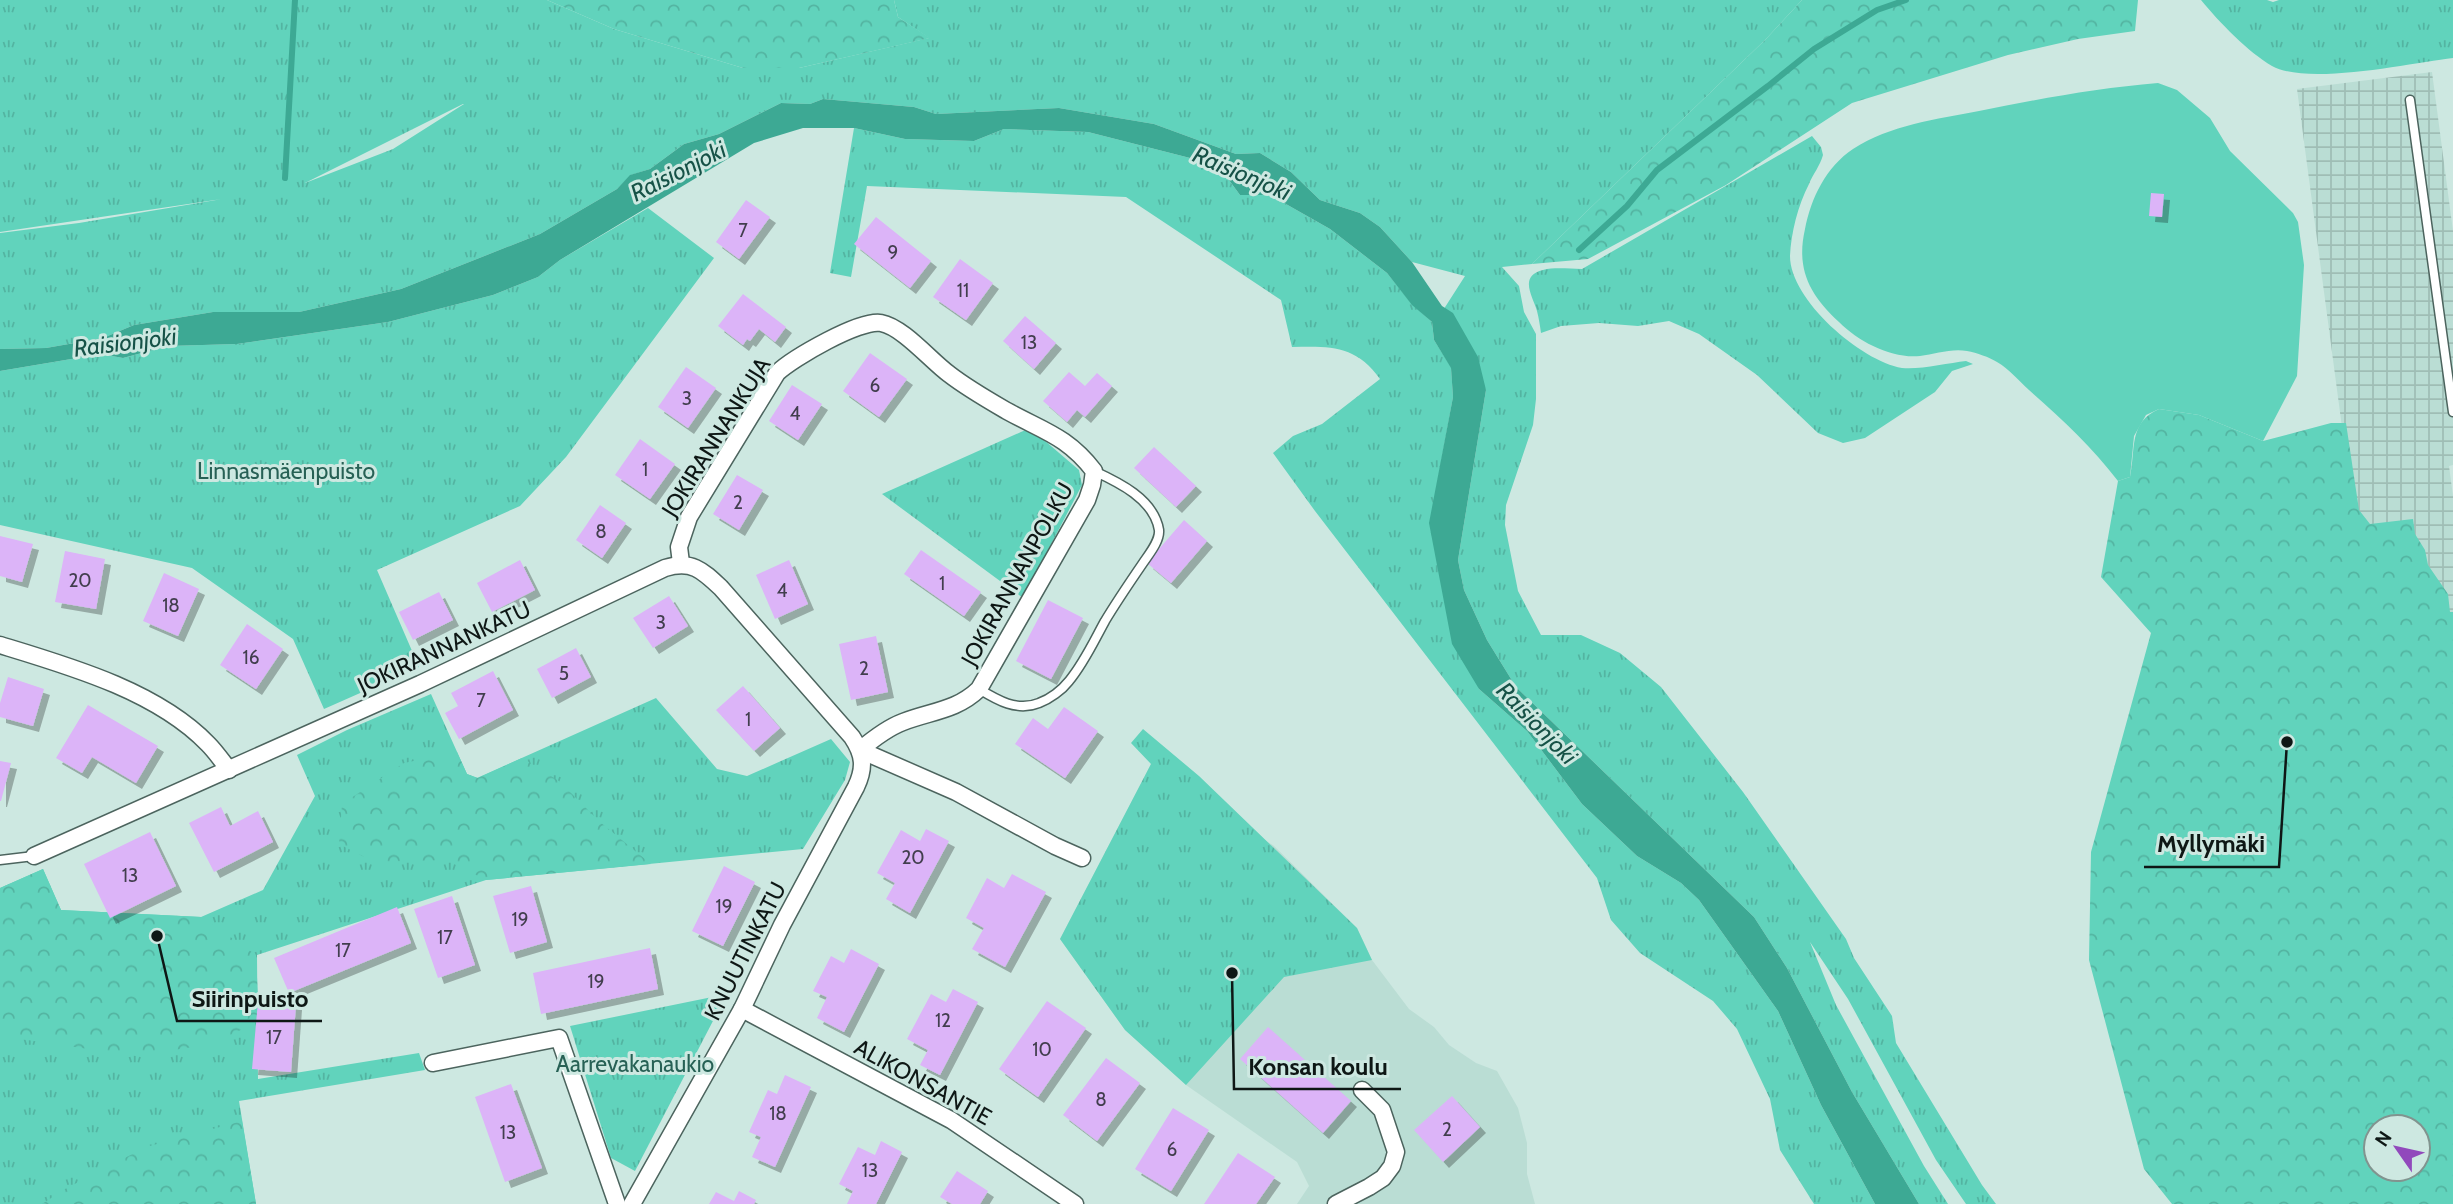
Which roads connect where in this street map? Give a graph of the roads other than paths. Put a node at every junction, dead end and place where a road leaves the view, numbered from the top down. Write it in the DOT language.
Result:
graph roads {
  1 [pos="2410,100"];
  2 [pos="2453,412"];
  3 [pos="1094,471"];
  4 [pos="681,563"];
  5 [pos="0,645"];
  6 [pos="979,689"];
  7 [pos="860,750"];
  8 [pos="229,770"];
  9 [pos="34,856"];
  10 [pos="1082,858"];
  11 [pos="0,860"];
  12 [pos="742,1010"];
  13 [pos="433,1063"];
  14 [pos="1362,1090"];
  15 [pos="617,1204"];
  16 [pos="632,1204"];
  17 [pos="1075,1204"];
  18 [pos="1336,1204"];
  1 -- 2 [label="lane"];
  3 -- 4 [label="street, JOKIRANNANKUJA"];
  3 -- 6 [label="street, JOKIRANNANPOLKU"];
  3 -- 6 [label="lane"];
  4 -- 7 [label="street"];
  4 -- 8 [label="street, JOKIRANNANKATU"];
  5 -- 8 [label="street"];
  6 -- 7 [label="street, JOKIRANNANPOLKU"];
  7 -- 10 [label="street"];
  7 -- 12 [label="street, KNUUTINKATU"];
  8 -- 9 [label="street, JOKIRANNANKATU"];
  9 -- 11 [label="lane"];
  12 -- 16 [label="street, KNUUTINKATU"];
  12 -- 17 [label="street, ALIKONSANTIE"];
  13 -- 15 [label="street"];
  14 -- 18 [label="street"];
}
